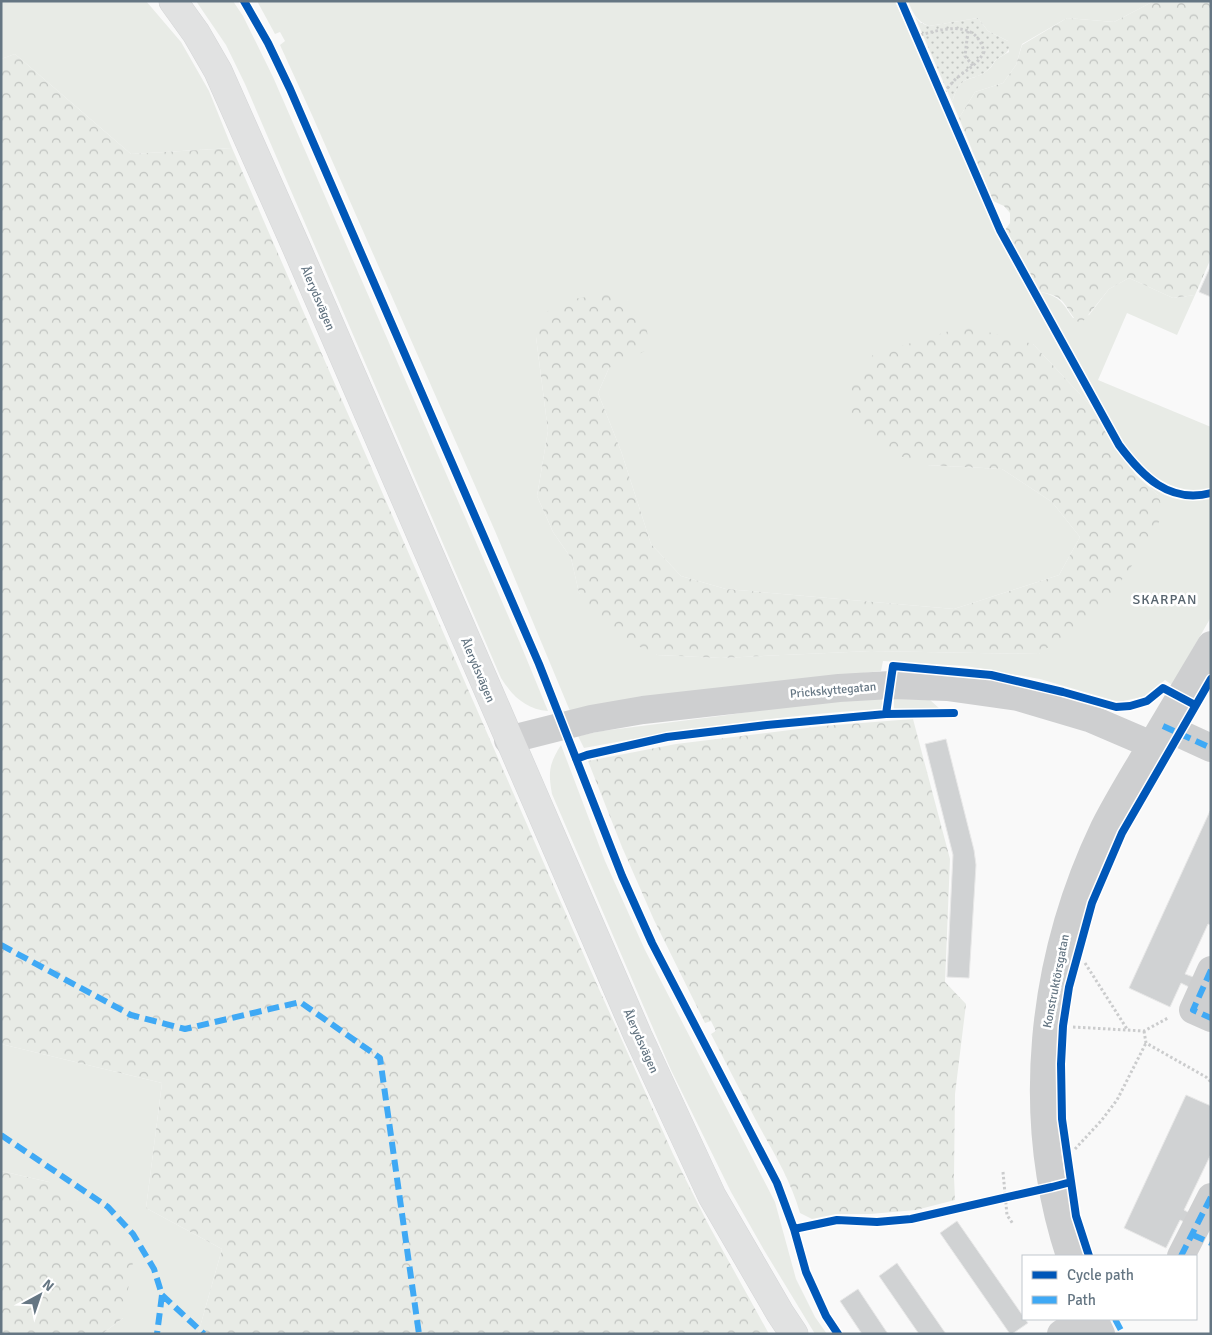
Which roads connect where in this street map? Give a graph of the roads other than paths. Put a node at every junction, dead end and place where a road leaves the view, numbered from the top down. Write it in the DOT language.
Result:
graph roads {
  1 [pos="173,1"];
  2 [pos="1211,645"];
  3 [pos="1157,736"];
  4 [pos="508,740"];
  5 [pos="1211,748"];
  6 [pos="1211,970"];
  7 [pos="1202,1014"];
  8 [pos="1211,1197"];
  9 [pos="1195,1244"];
  10 [pos="1070,1255"];
  11 [pos="1081,1320"];
  12 [pos="1094,1320"];
  13 [pos="794,1334"];
  14 [pos="1061,1334"];
  15 [pos="1101,1334"];
  1 -- 4 [label="main road, Ålerydsvägen"];
  2 -- 3 [label="street, Konstruktörsgatan"];
  3 -- 4 [label="street, Prickskyttegatan"];
  3 -- 5 [label="street"];
  3 -- 10 [label="street, Konstruktörsgatan"];
  4 -- 13 [label="main road, Ålerydsvägen"];
  6 -- 7 [label="street"];
  8 -- 9 [label="street"];
  11 -- 14 [label="street"];
  12 -- 15 [label="street"];
}
